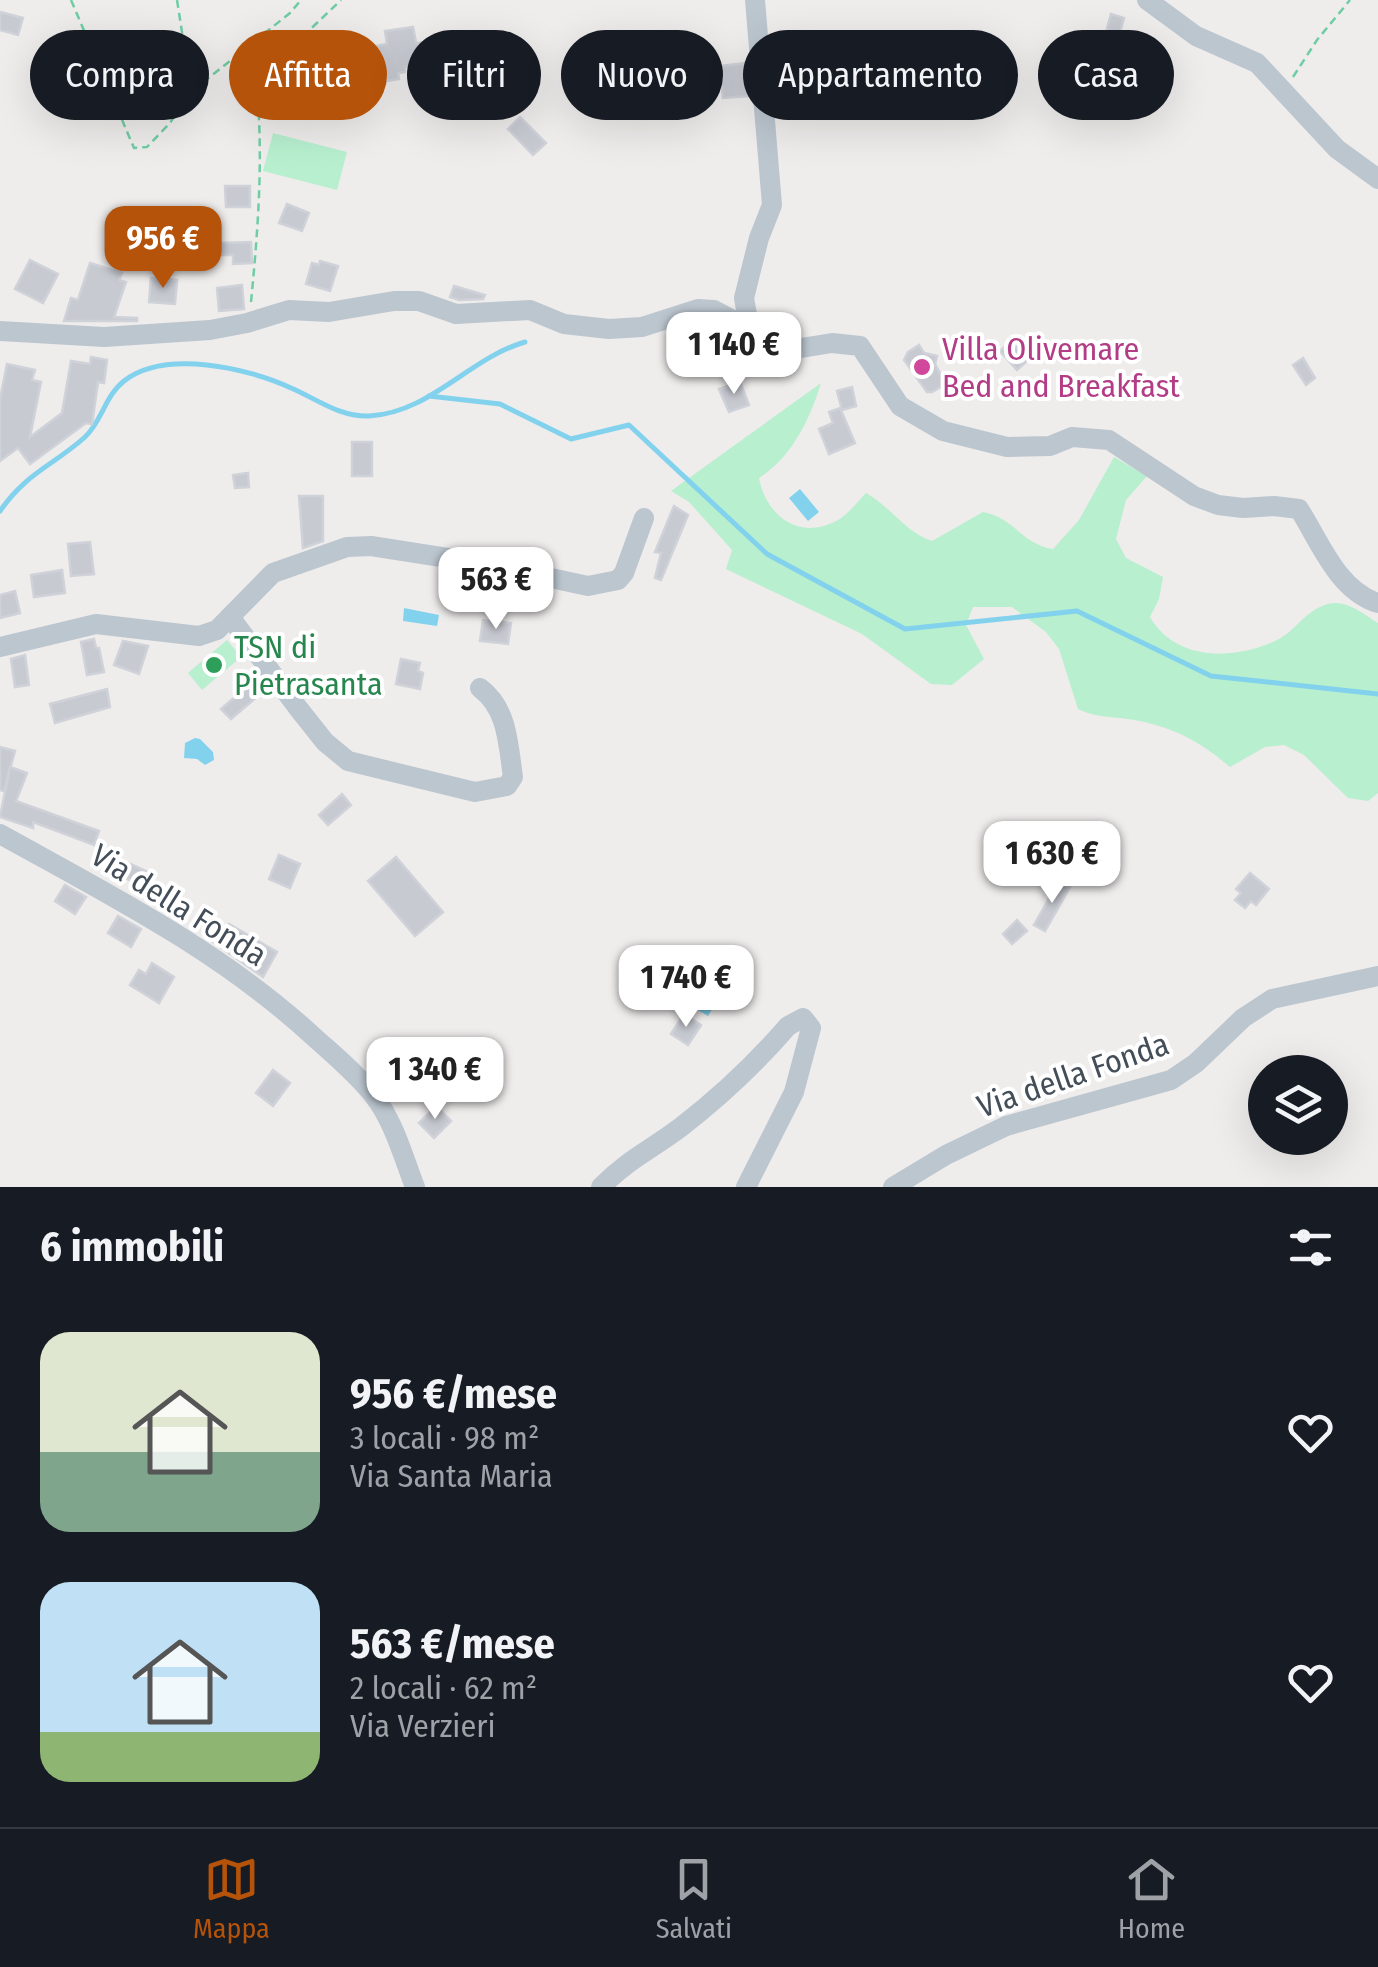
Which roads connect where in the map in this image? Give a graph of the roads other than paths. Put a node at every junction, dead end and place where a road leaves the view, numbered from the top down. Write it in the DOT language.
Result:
graph roads {
  1 [pos="755,0"];
  2 [pos="1147,0"];
  3 [pos="1378,179"];
  4 [pos="0,330"];
  5 [pos="760,337"];
  6 [pos="644,518"];
  7 [pos="1378,603"];
  8 [pos="230,617"];
  9 [pos="0,648"];
  10 [pos="480,688"];
  11 [pos="0,834"];
  12 [pos="1378,976"];
  13 [pos="414,1187"];
  14 [pos="601,1187"];
  15 [pos="746,1187"];
  16 [pos="893,1187"];
  1 -- 5 [label="street"];
  2 -- 3 [label="street"];
  4 -- 5 [label="street"];
  5 -- 7 [label="street"];
  6 -- 8 [label="street"];
  8 -- 9 [label="street"];
  8 -- 10 [label="street"];
  11 -- 13 [label="street, Via della Fonda"];
  12 -- 16 [label="street, Via della Fonda"];
  14 -- 15 [label="street"];
}
